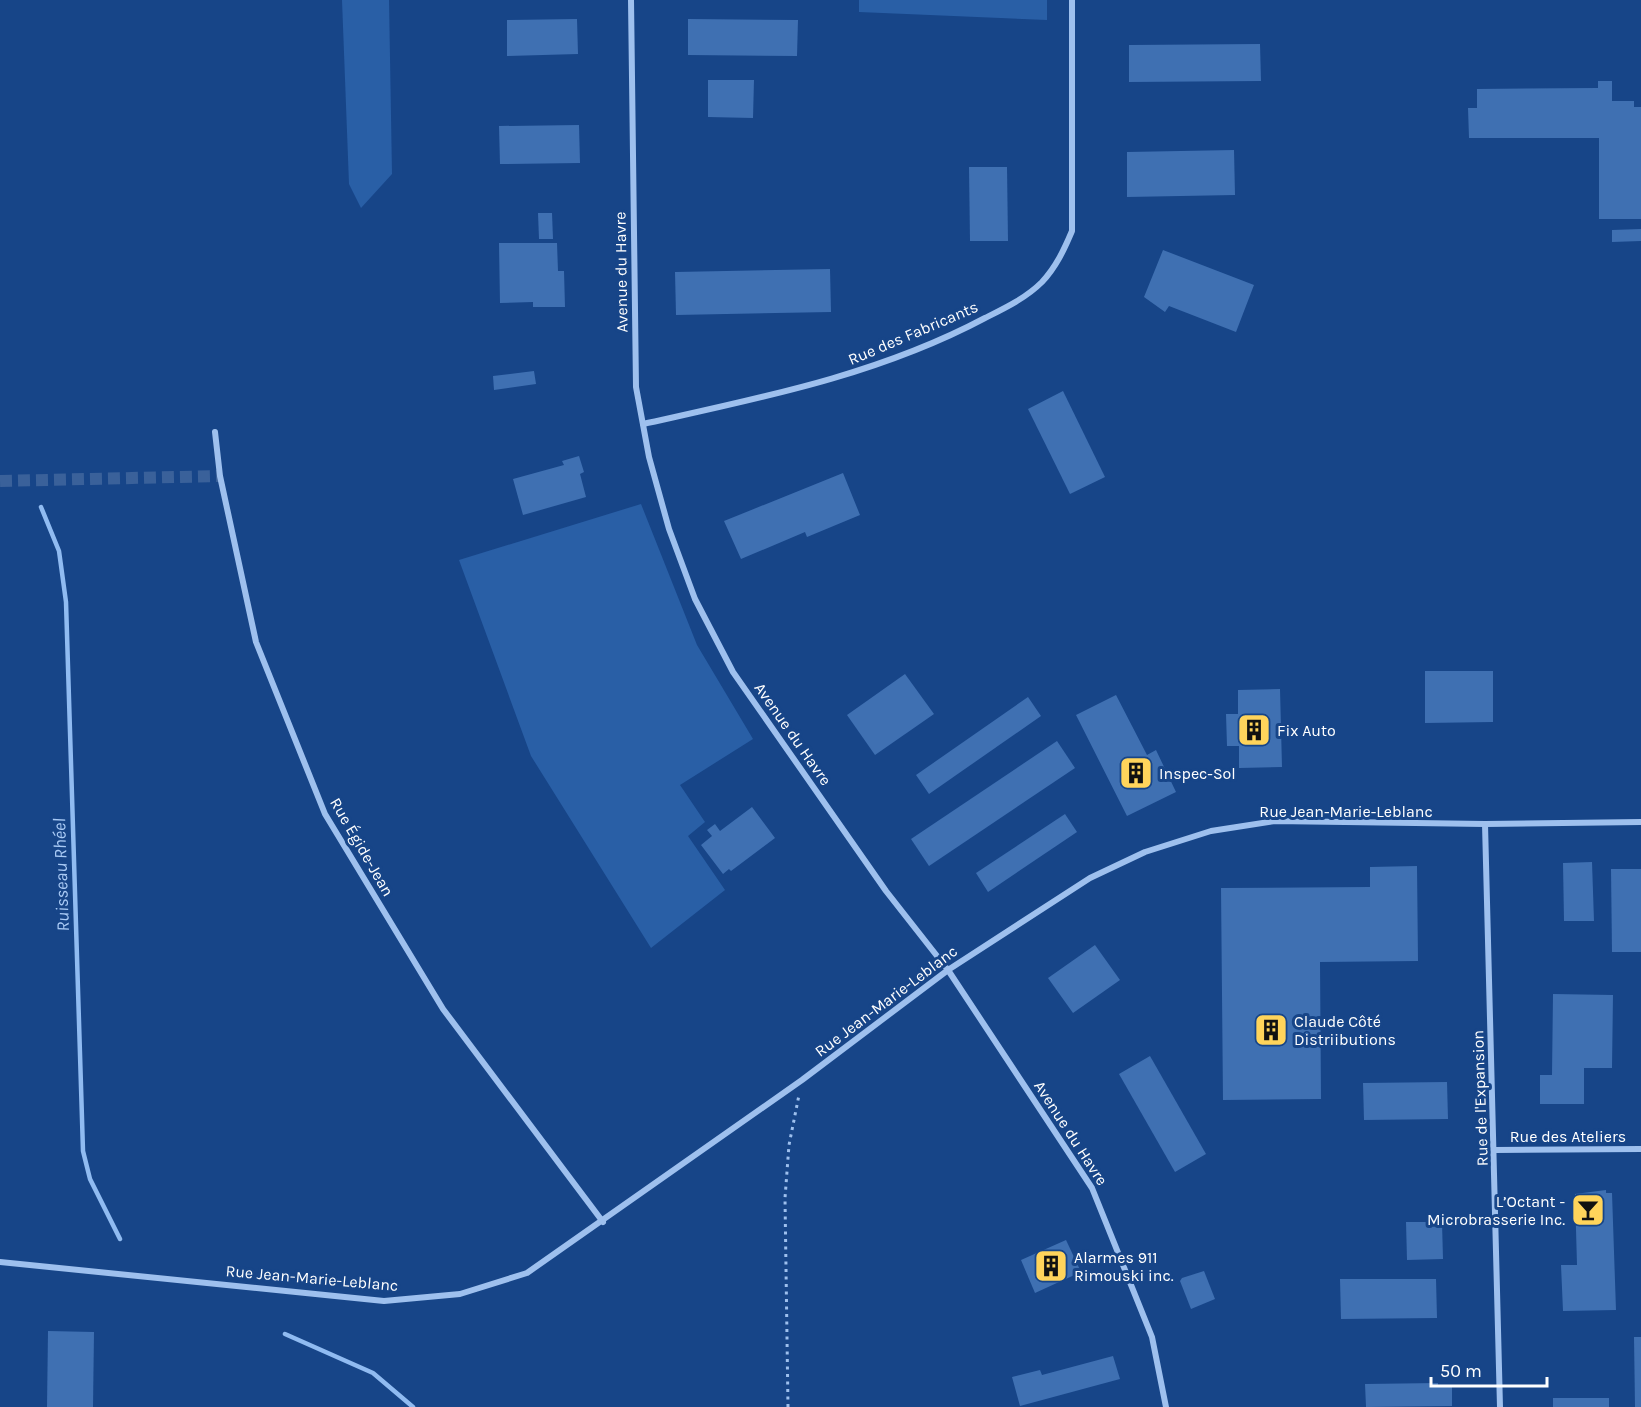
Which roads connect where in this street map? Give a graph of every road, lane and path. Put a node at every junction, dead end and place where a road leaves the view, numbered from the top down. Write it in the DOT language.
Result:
graph roads {
  1 [pos="631,0"];
  2 [pos="1072,0"];
  3 [pos="643,424"];
  4 [pos="215,432"];
  5 [pos="1641,822"];
  6 [pos="1485,824"];
  7 [pos="948,970"];
  8 [pos="802,1080"];
  9 [pos="1641,1149"];
  10 [pos="1495,1150"];
  11 [pos="603,1222"];
  12 [pos="0,1262"];
  13 [pos="788,1407"];
  14 [pos="1166,1407"];
  15 [pos="1500,1407"];
  1 -- 3 [label="street, Avenue du Havre"];
  2 -- 3 [label="street, Rue des Fabricants"];
  3 -- 7 [label="street, Avenue du Havre"];
  4 -- 11 [label="street, Rue Égide-Jean"];
  5 -- 6 [label="street, Rue Jean-Marie-Leblanc"];
  6 -- 7 [label="street, Rue Jean-Marie-Leblanc"];
  6 -- 10 [label="street, Rue de l'Expansion"];
  7 -- 8 [label="street, Rue Jean-Marie-Leblanc"];
  7 -- 14 [label="street, Avenue du Havre"];
  8 -- 11 [label="street, Rue Jean-Marie-Leblanc"];
  8 -- 13 [label="path"];
  9 -- 10 [label="street, Rue des Ateliers"];
  10 -- 15 [label="street, Rue de l'Expansion"];
  11 -- 12 [label="street, Rue Jean-Marie-Leblanc"];
}
